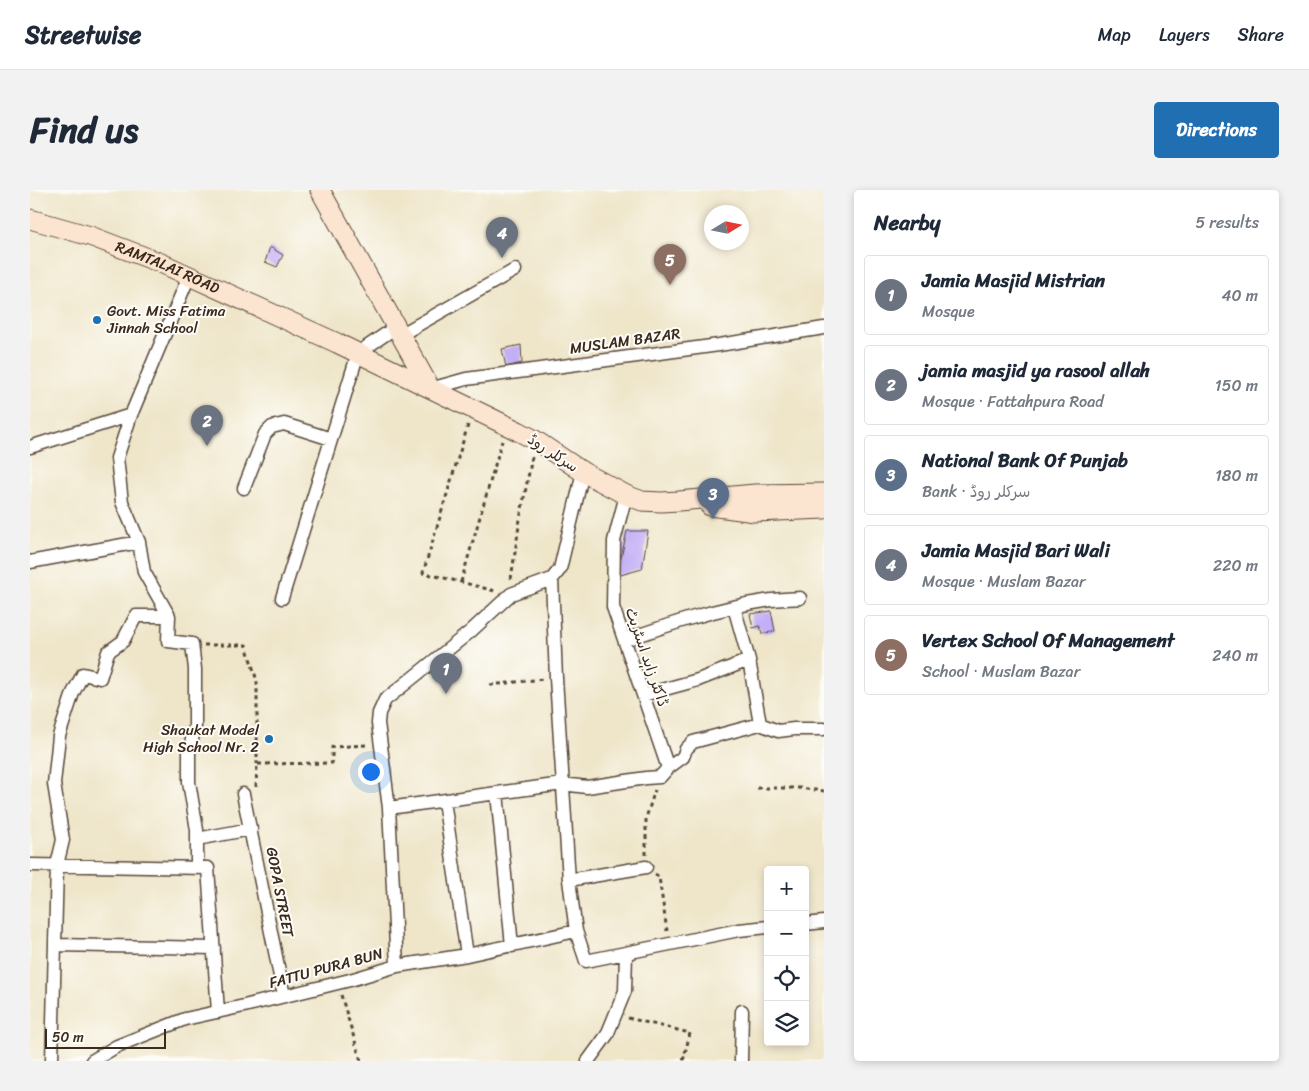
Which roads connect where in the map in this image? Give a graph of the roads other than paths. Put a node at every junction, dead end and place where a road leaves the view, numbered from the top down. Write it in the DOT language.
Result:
graph roads {
  1 [pos="320,190"];
  2 [pos="30,219"];
  3 [pos="515,270"];
  4 [pos="189,276"];
  5 [pos="824,328"];
  6 [pos="398,331"];
  7 [pos="358,353"];
  8 [pos="411,378"];
  9 [pos="430,389"];
  10 [pos="131,415"];
  11 [pos="331,439"];
  12 [pos="30,447"];
  13 [pos="583,472"];
  14 [pos="244,488"];
  15 [pos="824,493"];
  16 [pos="626,495"];
  17 [pos="679,501"];
  18 [pos="824,509"];
  19 [pos="138,542"];
  20 [pos="30,562"];
  21 [pos="552,579"];
  22 [pos="282,598"];
  23 [pos="800,598"];
  24 [pos="734,607"];
  25 [pos="169,616"];
  26 [pos="625,640"];
  27 [pos="749,660"];
  28 [pos="643,695"];
  29 [pos="760,724"];
  30 [pos="824,729"];
  31 [pos="668,768"];
  32 [pos="562,784"];
  33 [pos="497,793"];
  34 [pos="243,794"];
  35 [pos="444,801"];
  36 [pos="389,808"];
  37 [pos="251,829"];
  38 [pos="197,839"];
  39 [pos="30,865"];
  40 [pos="57,865"];
  41 [pos="646,867"];
  42 [pos="196,868"];
  43 [pos="569,880"];
  44 [pos="824,922"];
  45 [pos="809,924"];
  46 [pos="764,927"];
  47 [pos="576,931"];
  48 [pos="55,945"];
  49 [pos="512,946"];
  50 [pos="214,948"];
  51 [pos="626,953"];
  52 [pos="467,955"];
  53 [pos="397,966"];
  54 [pos="284,996"];
  55 [pos="742,1011"];
  56 [pos="218,1012"];
  57 [pos="52,1061"];
  58 [pos="92,1061"];
  59 [pos="588,1061"];
  60 [pos="741,1061"];
  1 -- 6 [label="street"];
  2 -- 4 [label="street, RAMTALAI ROAD"];
  3 -- 6 [label="street"];
  4 -- 7 [label="street, RAMTALAI ROAD"];
  4 -- 10 [label="street"];
  5 -- 9 [label="street, MUSLAM BAZAR"];
  6 -- 7 [label="street"];
  6 -- 9 [label="street"];
  7 -- 8 [label="street, RAMTALAI ROAD"];
  7 -- 11 [label="street"];
  8 -- 9 [label="street, سرکلر روڈ"];
  9 -- 13 [label="street, سرکلر روڈ"];
  10 -- 12 [label="street"];
  10 -- 19 [label="street"];
  11 -- 14 [label="street"];
  11 -- 22 [label="street"];
  13 -- 16 [label="street, سرکلر روڈ"];
  13 -- 21 [label="street"];
  15 -- 17 [label="street, سرکلر روڈ"];
  16 -- 17 [label="street, سرکلر روڈ"];
  16 -- 26 [label="street, ڈاکٹر زاہد اسٹریٹ"];
  17 -- 18 [label="street, سرکلر روڈ"];
  19 -- 20 [label="street"];
  19 -- 25 [label="street"];
  21 -- 32 [label="street"];
  21 -- 36 [label="street"];
  23 -- 24 [label="street"];
  24 -- 26 [label="street"];
  24 -- 27 [label="street"];
  25 -- 38 [label="street"];
  25 -- 40 [label="street"];
  26 -- 28 [label="street, ڈاکٹر زاہد اسٹریٹ"];
  27 -- 28 [label="street"];
  27 -- 29 [label="street"];
  28 -- 31 [label="street, ڈاکٹر زاہد اسٹریٹ"];
  29 -- 30 [label="street"];
  29 -- 31 [label="street"];
  31 -- 32 [label="street"];
  32 -- 33 [label="street"];
  32 -- 43 [label="street"];
  33 -- 35 [label="street"];
  33 -- 49 [label="street"];
  34 -- 37 [label="street, GOPA STREET"];
  35 -- 36 [label="street"];
  35 -- 52 [label="street"];
  36 -- 53 [label="street"];
  37 -- 38 [label="street"];
  37 -- 54 [label="street, GOPA STREET"];
  38 -- 42 [label="street"];
  39 -- 40 [label="street"];
  40 -- 42 [label="street"];
  40 -- 48 [label="street"];
  41 -- 43 [label="street"];
  42 -- 50 [label="street"];
  43 -- 47 [label="street"];
  44 -- 45 [label="street"];
  46 -- 51 [label="street"];
  47 -- 49 [label="street, FATTU PURA BUN"];
  47 -- 51 [label="street"];
  48 -- 50 [label="street"];
  48 -- 57 [label="street"];
  49 -- 52 [label="street, FATTU PURA BUN"];
  50 -- 56 [label="street"];
  51 -- 59 [label="street"];
  52 -- 53 [label="street, FATTU PURA BUN"];
  53 -- 54 [label="street, FATTU PURA BUN"];
  54 -- 56 [label="street, FATTU PURA BUN"];
  55 -- 60 [label="street"];
  56 -- 58 [label="street, FATTU PURA BUN"];
}
